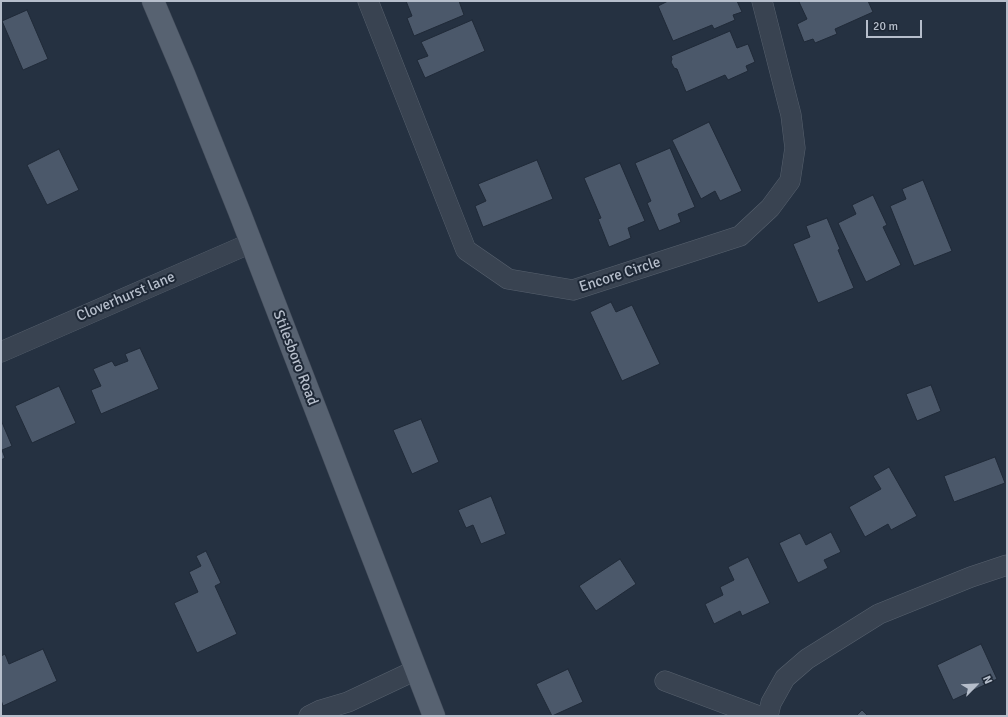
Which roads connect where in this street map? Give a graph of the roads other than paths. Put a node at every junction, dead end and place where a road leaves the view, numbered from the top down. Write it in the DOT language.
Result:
graph roads {
  1 [pos="153,1"];
  2 [pos="368,1"];
  3 [pos="762,1"];
  4 [pos="251,243"];
  5 [pos="1,352"];
  6 [pos="1007,565"];
  7 [pos="416,670"];
  8 [pos="665,681"];
  9 [pos="309,716"];
  10 [pos="434,716"];
  11 [pos="759,716"];
  12 [pos="768,716"];
  1 -- 4 [label="main road, Stilesboro Road"];
  2 -- 3 [label="street, Encore Circle"];
  4 -- 5 [label="street, Cloverhurst lane"];
  4 -- 7 [label="main road, Stilesboro Road"];
  6 -- 12 [label="street"];
  7 -- 9 [label="street"];
  7 -- 10 [label="main road, Stilesboro Road"];
  8 -- 11 [label="street"];
}
